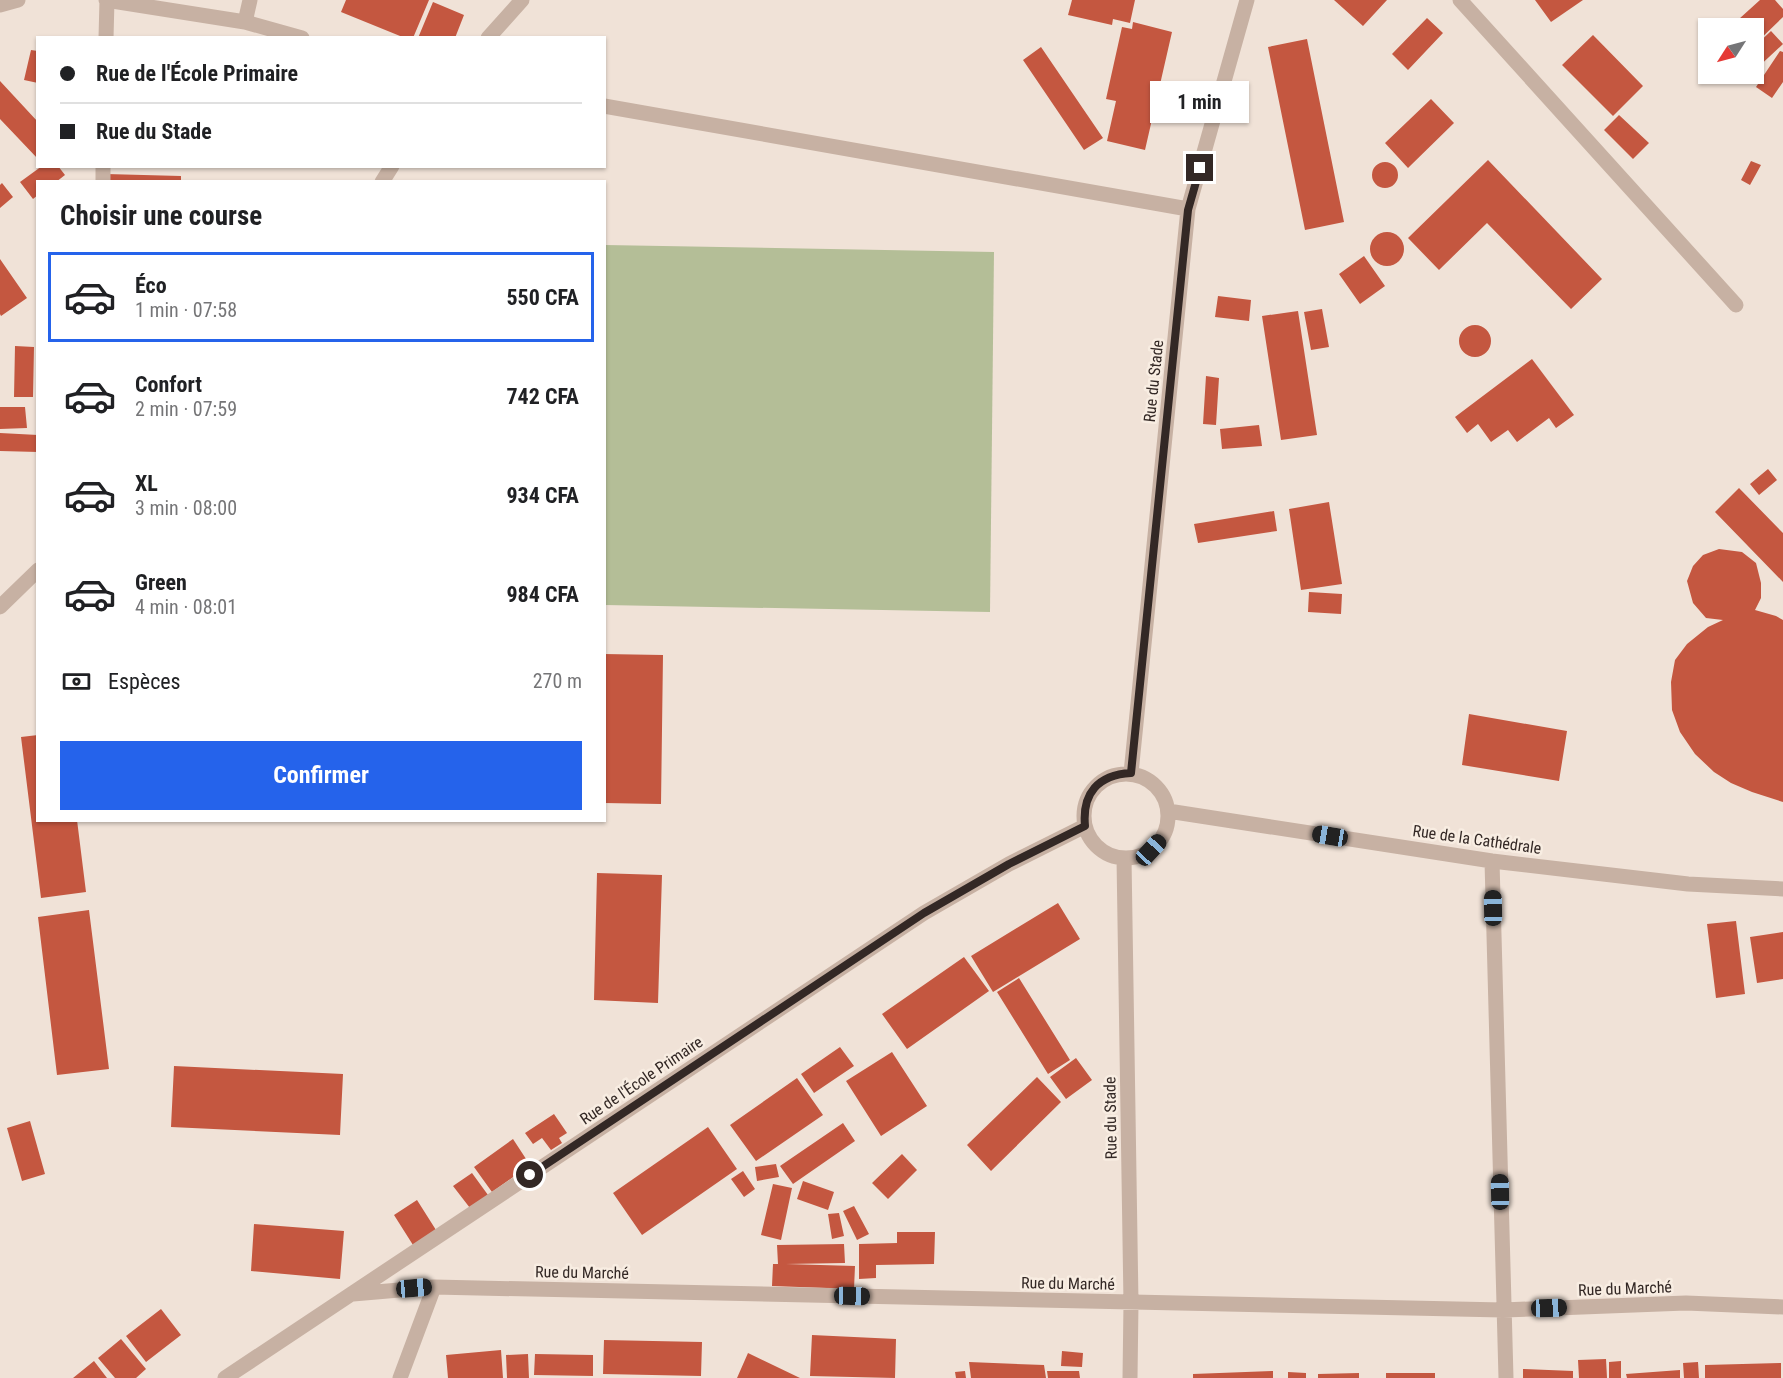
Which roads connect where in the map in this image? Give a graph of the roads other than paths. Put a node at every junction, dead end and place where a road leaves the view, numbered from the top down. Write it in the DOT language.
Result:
graph roads {
  1 [pos="18,0"];
  2 [pos="106,0"];
  3 [pos="250,0"];
  4 [pos="522,0"];
  5 [pos="1247,0"];
  6 [pos="1460,0"];
  7 [pos="0,5"];
  8 [pos="245,22"];
  9 [pos="106,36"];
  10 [pos="295,36"];
  11 [pos="490,36"];
  12 [pos="606,106"];
  13 [pos="1188,210"];
  14 [pos="1736,305"];
  15 [pos="36,572"];
  16 [pos="0,608"];
  17 [pos="1131,773"];
  18 [pos="1168,811"];
  19 [pos="1085,826"];
  20 [pos="1124,858"];
  21 [pos="1492,861"];
  22 [pos="1783,889"];
  23 [pos="434,1287"];
  24 [pos="353,1294"];
  25 [pos="1131,1303"];
  26 [pos="1783,1307"];
  27 [pos="1503,1310"];
  28 [pos="225,1378"];
  29 [pos="400,1378"];
  30 [pos="1130,1378"];
  31 [pos="1506,1378"];
  1 -- 7 [label="street"];
  2 -- 8 [label="street"];
  2 -- 9 [label="street"];
  3 -- 8 [label="street"];
  4 -- 11 [label="street"];
  5 -- 13 [label="street, Rue du Stade"];
  6 -- 14 [label="street"];
  8 -- 10 [label="street"];
  12 -- 13 [label="street"];
  13 -- 17 [label="street, Rue du Stade"];
  15 -- 16 [label="street"];
  17 -- 18 [label="street"];
  17 -- 19 [label="street"];
  18 -- 20 [label="street"];
  18 -- 21 [label="street, Rue de la Cathédrale"];
  19 -- 20 [label="street"];
  19 -- 24 [label="street, Rue de l'École Primaire"];
  20 -- 25 [label="street, Rue du Stade"];
  21 -- 22 [label="street, Rue de la Cathédrale"];
  21 -- 27 [label="street"];
  23 -- 24 [label="street, Rue du Marché"];
  23 -- 25 [label="street, Rue du Marché"];
  23 -- 29 [label="street"];
  24 -- 28 [label="street, Rue de l'École Primaire"];
  25 -- 27 [label="street, Rue du Marché"];
  25 -- 30 [label="street, Rue du Stade"];
  26 -- 27 [label="street, Rue du Marché"];
  27 -- 31 [label="street"];
}
